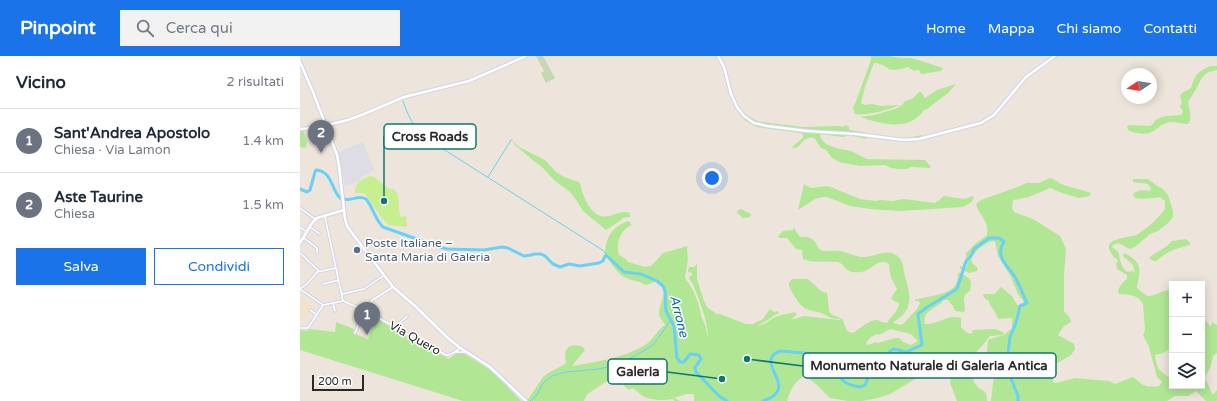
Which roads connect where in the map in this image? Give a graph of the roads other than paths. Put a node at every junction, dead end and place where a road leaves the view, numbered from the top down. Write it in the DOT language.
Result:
graph roads {
  1 [pos="526,56"];
  2 [pos="718,56"];
  3 [pos="1055,56"];
  4 [pos="300,62"];
  5 [pos="325,125"];
  6 [pos="300,129"];
  7 [pos="300,208"];
  8 [pos="340,211"];
  9 [pos="325,216"];
  10 [pos="315,219"];
  11 [pos="300,227"];
  12 [pos="310,227"];
  13 [pos="307,232"];
  14 [pos="320,234"];
  15 [pos="303,238"];
  16 [pos="300,243"];
  17 [pos="300,253"];
  18 [pos="317,253"];
  19 [pos="336,268"];
  20 [pos="319,271"];
  21 [pos="383,276"];
  22 [pos="339,280"];
  23 [pos="323,284"];
  24 [pos="393,287"];
  25 [pos="300,289"];
  26 [pos="341,294"];
  27 [pos="343,301"];
  28 [pos="333,303"];
  29 [pos="323,305"];
  30 [pos="310,310"];
  31 [pos="365,310"];
  32 [pos="334,311"];
  33 [pos="317,315"];
  34 [pos="407,316"];
  35 [pos="396,327"];
  36 [pos="300,328"];
  37 [pos="355,333"];
  38 [pos="457,345"];
  39 [pos="461,348"];
  40 [pos="466,352"];
  41 [pos="453,353"];
  42 [pos="526,401"];
  1 -- 5 [label="street"];
  2 -- 3 [label="street"];
  4 -- 5 [label="street"];
  5 -- 6 [label="street"];
  5 -- 8 [label="street"];
  7 -- 10 [label="street"];
  8 -- 9 [label="street"];
  8 -- 21 [label="street"];
  9 -- 10 [label="street"];
  9 -- 19 [label="street"];
  10 -- 12 [label="street"];
  11 -- 13 [label="street"];
  12 -- 13 [label="street"];
  12 -- 14 [label="street"];
  13 -- 15 [label="street"];
  15 -- 16 [label="street"];
  15 -- 18 [label="street"];
  17 -- 20 [label="street"];
  19 -- 20 [label="street"];
  19 -- 22 [label="street"];
  20 -- 25 [label="street"];
  21 -- 24 [label="street"];
  21 -- 26 [label="street"];
  22 -- 23 [label="street"];
  22 -- 26 [label="street"];
  24 -- 31 [label="street"];
  24 -- 38 [label="street"];
  25 -- 29 [label="street"];
  26 -- 27 [label="street"];
  27 -- 28 [label="street"];
  27 -- 31 [label="street, Via Quero"];
  28 -- 29 [label="street"];
  28 -- 32 [label="street"];
  29 -- 33 [label="street"];
  30 -- 33 [label="street"];
  31 -- 35 [label="street, Via Quero"];
  31 -- 37 [label="street"];
  33 -- 36 [label="street"];
  34 -- 35 [label="street"];
  35 -- 41 [label="street, Via Quero"];
  38 -- 39 [label="street"];
  38 -- 41 [label="street, Via Quero"];
  39 -- 40 [label="street"];
  39 -- 41 [label="street, Via Quero"];
  40 -- 41 [label="street, Via Quero"];
  40 -- 42 [label="street"];
}
